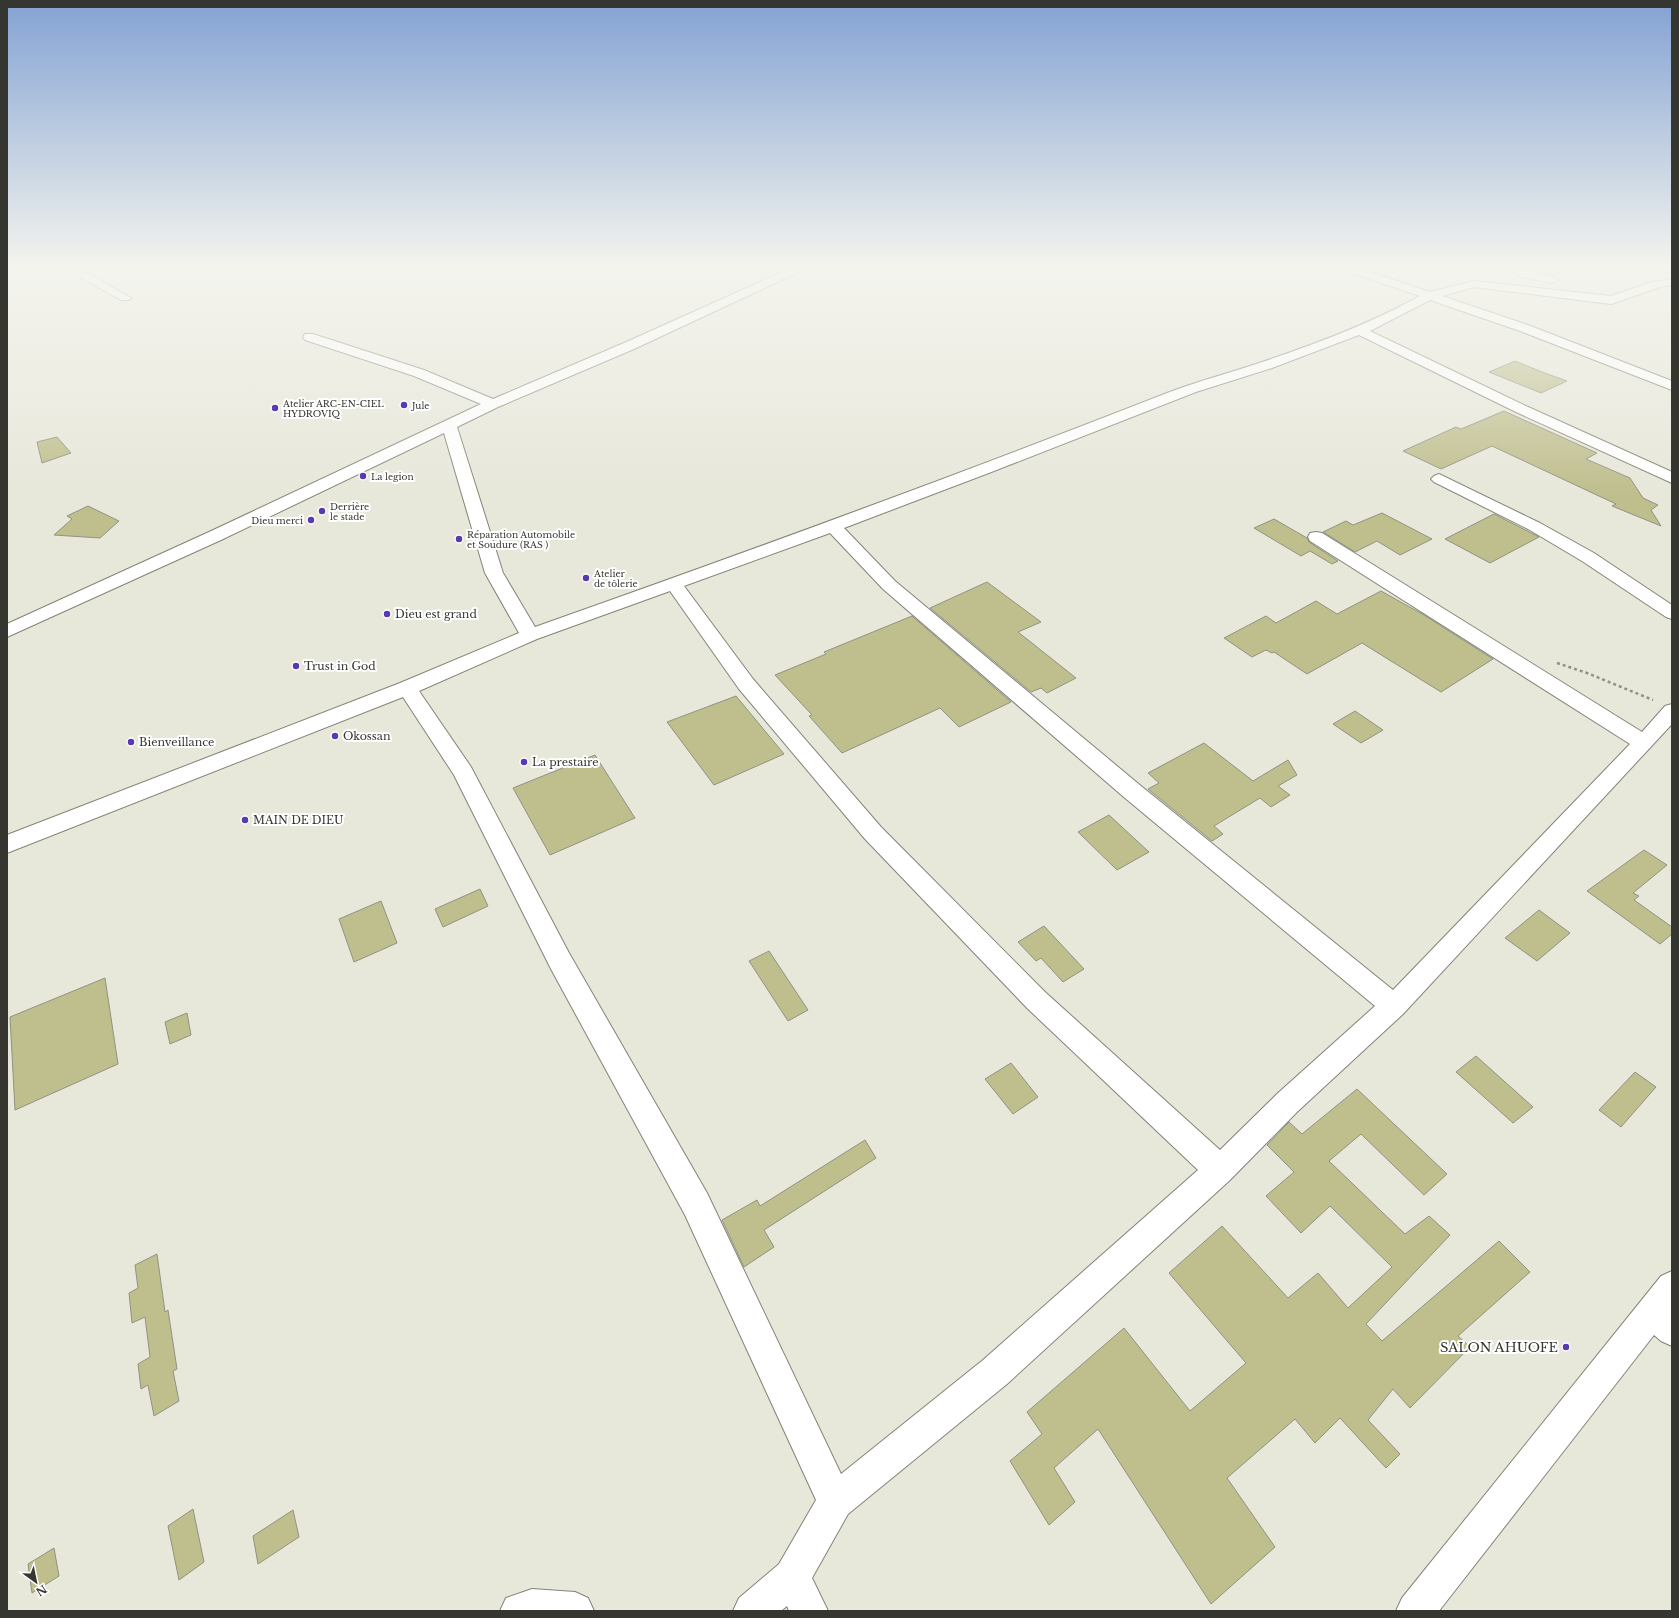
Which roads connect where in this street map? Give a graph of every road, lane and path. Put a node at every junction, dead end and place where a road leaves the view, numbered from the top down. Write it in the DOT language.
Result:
graph roads {
  1 [pos="332,345"];
  2 [pos="632,345"];
  3 [pos="1323,345"];
  4 [pos="1388,345"];
  5 [pos="1566,345"];
  6 [pos="1672,386"];
  7 [pos="493,404"];
  8 [pos="449,425"];
  9 [pos="1672,478"];
  10 [pos="1439,479"];
  11 [pos="833,526"];
  12 [pos="1316,537"];
  13 [pos="674,585"];
  14 [pos="1672,613"];
  15 [pos="7,631"];
  16 [pos="530,635"];
  17 [pos="1550,661"];
  18 [pos="407,688"];
  19 [pos="1665,707"];
  20 [pos="1644,743"];
  21 [pos="7,844"];
  22 [pos="1394,1006"];
  23 [pos="1220,1170"];
  24 [pos="1666,1310"];
  25 [pos="835,1500"];
  26 [pos="775,1598"];
  27 [pos="1420,1609"];
  28 [pos="519,1611"];
  29 [pos="575,1611"];
  30 [pos="809,1611"];
  1 -- 7 [label="street"];
  2 -- 7 [label="street"];
  3 -- 11 [label="street"];
  4 -- 9 [label="street"];
  5 -- 6 [label="street"];
  7 -- 8 [label="street"];
  8 -- 15 [label="street"];
  8 -- 16 [label="street"];
  10 -- 14 [label="street"];
  11 -- 13 [label="street"];
  11 -- 22 [label="street"];
  12 -- 20 [label="street"];
  13 -- 16 [label="street"];
  13 -- 23 [label="street"];
  16 -- 18 [label="street"];
  17 -- 19 [label="path"];
  18 -- 21 [label="street"];
  18 -- 25 [label="street"];
  19 -- 20 [label="street"];
  20 -- 22 [label="street"];
  22 -- 23 [label="street"];
  23 -- 25 [label="street"];
  24 -- 27 [label="street"];
  25 -- 26 [label="street"];
  26 -- 30 [label="street"];
  28 -- 29 [label="street"];
}
